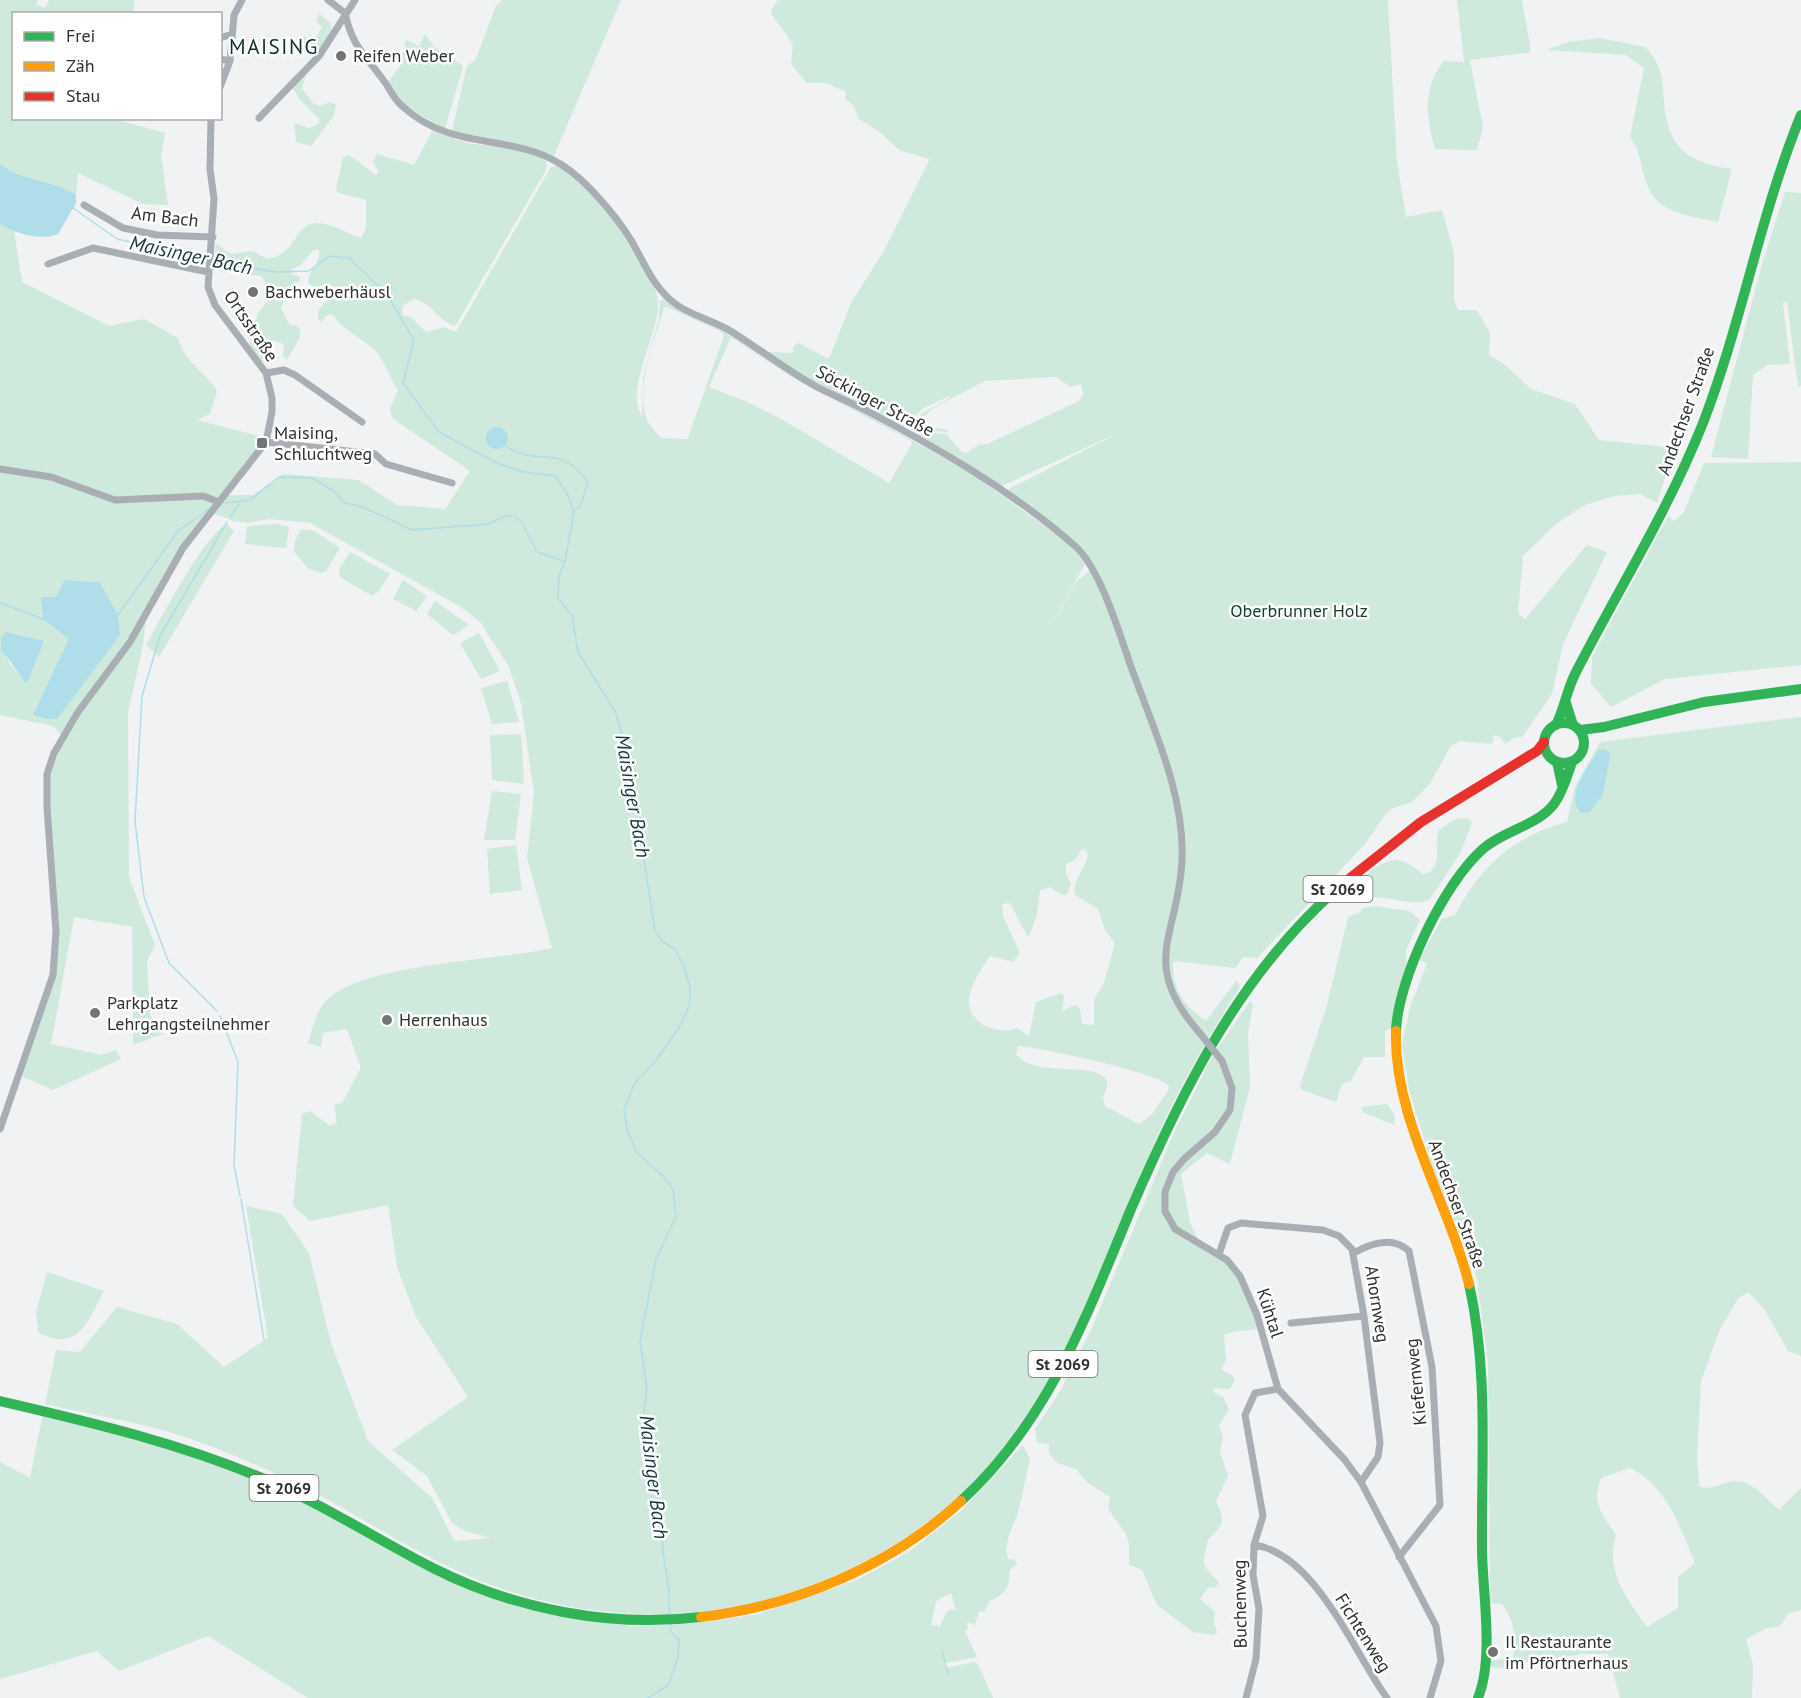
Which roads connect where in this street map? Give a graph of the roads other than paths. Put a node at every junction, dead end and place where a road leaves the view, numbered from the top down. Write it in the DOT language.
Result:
graph roads {
  1 [pos="242,0"];
  2 [pos="328,0"];
  3 [pos="355,0"];
  4 [pos="345,13"];
  5 [pos="232,34"];
  6 [pos="222,37"];
  7 [pos="222,59"];
  8 [pos="230,61"];
  9 [pos="222,82"];
  10 [pos="1801,115"];
  11 [pos="259,118"];
  12 [pos="211,120"];
  13 [pos="84,205"];
  14 [pos="213,237"];
  15 [pos="48,264"];
  16 [pos="209,269"];
  17 [pos="266,373"];
  18 [pos="362,422"];
  19 [pos="266,442"];
  20 [pos="0,469"];
  21 [pos="452,483"];
  22 [pos="219,502"];
  23 [pos="1801,690"];
  24 [pos="1566,702"];
  25 [pos="1556,725"];
  26 [pos="1576,727"];
  27 [pos="1604,727"];
  28 [pos="1544,742"];
  29 [pos="1585,744"];
  30 [pos="1553,760"];
  31 [pos="1572,762"];
  32 [pos="1507,770"];
  33 [pos="1562,787"];
  34 [pos="1165,965"];
  35 [pos="0,1129"];
  36 [pos="1354,1253"];
  37 [pos="1219,1254"];
  38 [pos="1364,1316"];
  39 [pos="1291,1323"];
  40 [pos="1278,1389"];
  41 [pos="0,1401"];
  42 [pos="1361,1482"];
  43 [pos="1254,1545"];
  44 [pos="1399,1557"];
  45 [pos="1246,1698"];
  46 [pos="1387,1698"];
  47 [pos="1430,1698"];
  48 [pos="1478,1698"];
  1 -- 5 [label="street"];
  2 -- 4 [label="street"];
  3 -- 4 [label="street"];
  4 -- 11 [label="street"];
  4 -- 34 [label="street, Söckinger Straße"];
  5 -- 6 [label="street"];
  5 -- 8 [label="street"];
  7 -- 8 [label="street"];
  8 -- 9 [label="street"];
  10 -- 24 [label="main road, Andechser Straße"];
  12 -- 14 [label="street, Ortsstraße"];
  13 -- 14 [label="street, Am Bach"];
  14 -- 16 [label="street, Ortsstraße"];
  15 -- 16 [label="street"];
  16 -- 17 [label="street, Ortsstraße"];
  17 -- 18 [label="street"];
  17 -- 19 [label="street, Ortsstraße"];
  19 -- 21 [label="street"];
  19 -- 22 [label="street"];
  20 -- 22 [label="street"];
  22 -- 35 [label="street"];
  23 -- 27 [label="main road"];
  24 -- 25 [label="main road, Andechser Straße"];
  24 -- 26 [label="main road"];
  25 -- 26 [label="main road"];
  25 -- 28 [label="main road"];
  26 -- 27 [label="main road"];
  26 -- 29 [label="main road"];
  27 -- 29 [label="main road"];
  28 -- 30 [label="main road"];
  28 -- 32 [label="main road, St 2069"];
  29 -- 31 [label="main road"];
  30 -- 31 [label="main road"];
  30 -- 32 [label="main road, St 2069"];
  30 -- 33 [label="main road"];
  31 -- 33 [label="main road, Andechser Straße"];
  32 -- 41 [label="main road, St 2069"];
  33 -- 48 [label="main road, Andechser Straße"];
  34 -- 37 [label="street, Kühtal, bridge"];
  36 -- 37 [label="street, Ahornweg"];
  36 -- 38 [label="street, Ahornweg"];
  36 -- 44 [label="street, Kiefernweg"];
  37 -- 40 [label="street, Kühtal"];
  38 -- 39 [label="street"];
  38 -- 42 [label="street, Ahornweg"];
  40 -- 42 [label="street, Kühtal"];
  40 -- 43 [label="street, Buchenweg"];
  42 -- 44 [label="street, Kühtal"];
  43 -- 45 [label="street, Buchenweg"];
  43 -- 46 [label="street, Fichtenweg"];
  44 -- 47 [label="street, Kühtal"];
}
